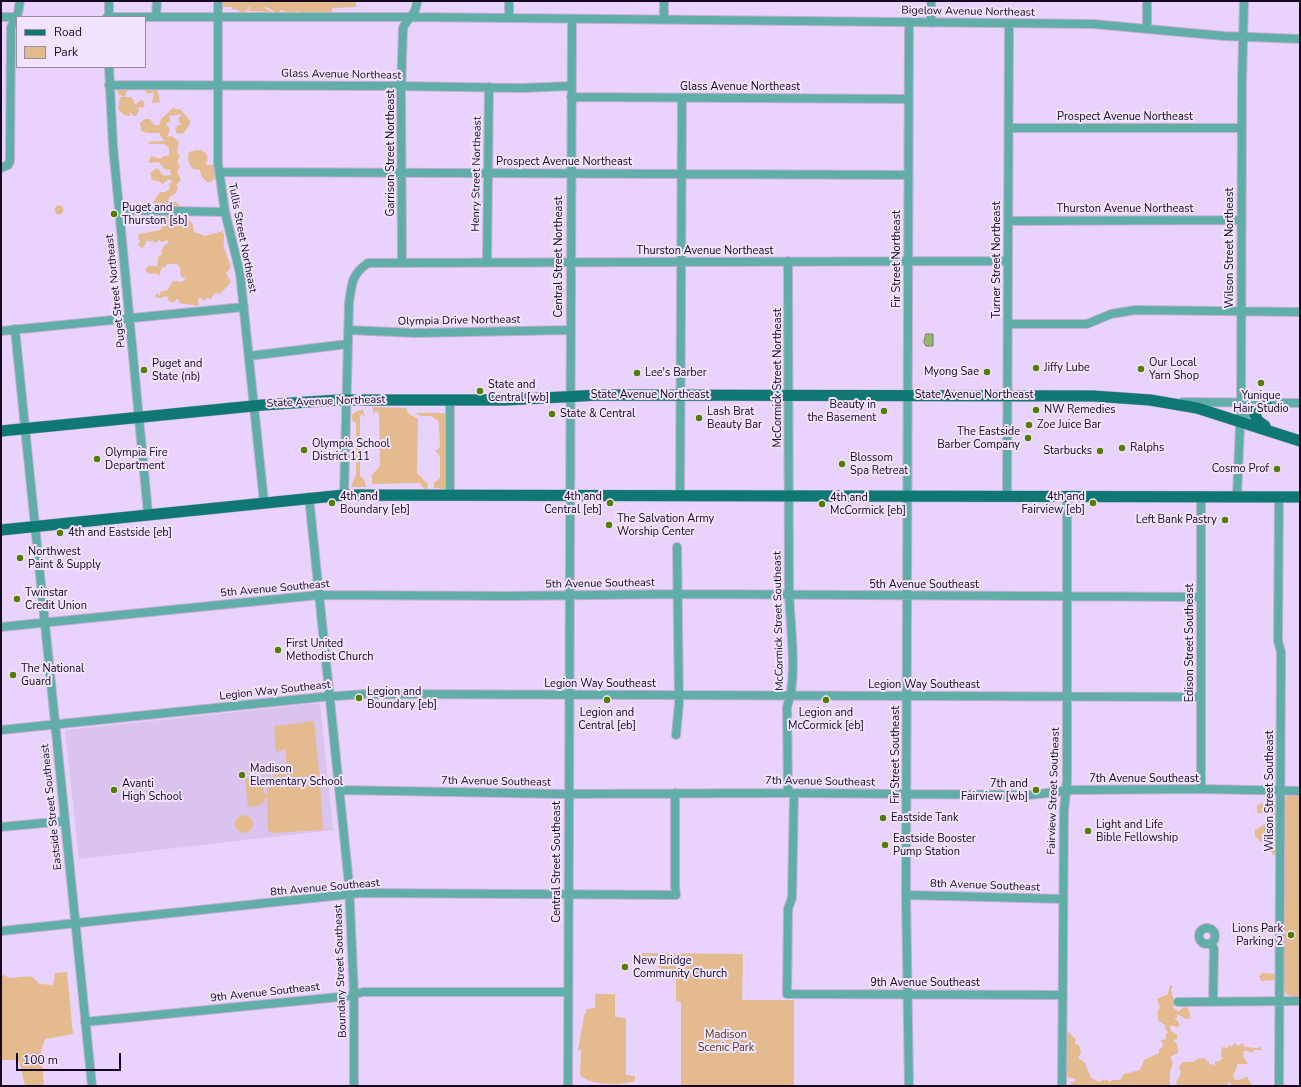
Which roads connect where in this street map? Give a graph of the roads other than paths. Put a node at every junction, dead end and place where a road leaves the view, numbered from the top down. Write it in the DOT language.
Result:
graph roads {
  1 [pos="20,1"];
  2 [pos="109,1"];
  3 [pos="157,1"];
  4 [pos="218,1"];
  5 [pos="417,1"];
  6 [pos="510,1"];
  7 [pos="664,1"];
  8 [pos="930,1"];
  9 [pos="1147,1"];
  10 [pos="1244,1"];
  11 [pos="17,16"];
  12 [pos="108,16"];
  13 [pos="146,16"];
  14 [pos="156,16"];
  15 [pos="219,16"];
  16 [pos="1,17"];
  17 [pos="16,17"];
  18 [pos="411,17"];
  19 [pos="509,18"];
  20 [pos="572,19"];
  21 [pos="664,20"];
  22 [pos="909,22"];
  23 [pos="930,23"];
  24 [pos="1009,24"];
  25 [pos="1147,28"];
  26 [pos="1243,37"];
  27 [pos="1300,39"];
  28 [pos="109,68"];
  29 [pos="109,85"];
  30 [pos="218,85"];
  31 [pos="402,86"];
  32 [pos="572,86"];
  33 [pos="489,87"];
  34 [pos="572,96"];
  35 [pos="682,98"];
  36 [pos="908,99"];
  37 [pos="1009,128"];
  38 [pos="1242,128"];
  39 [pos="5,167"];
  40 [pos="220,172"];
  41 [pos="401,172"];
  42 [pos="487,173"];
  43 [pos="570,174"];
  44 [pos="682,174"];
  45 [pos="908,175"];
  46 [pos="119,210"];
  47 [pos="225,212"];
  48 [pos="1241,220"];
  49 [pos="1008,221"];
  50 [pos="788,261"];
  51 [pos="908,261"];
  52 [pos="1008,261"];
  53 [pos="402,262"];
  54 [pos="487,262"];
  55 [pos="570,262"];
  56 [pos="682,262"];
  57 [pos="244,308"];
  58 [pos="1241,311"];
  59 [pos="1300,312"];
  60 [pos="130,318"];
  61 [pos="1008,324"];
  62 [pos="15,330"];
  63 [pos="348,330"];
  64 [pos="570,330"];
  65 [pos="1,331"];
  66 [pos="348,344"];
  67 [pos="249,356"];
  68 [pos="681,395"];
  69 [pos="789,395"];
  70 [pos="907,395"];
  71 [pos="1008,395"];
  72 [pos="570,396"];
  73 [pos="348,400"];
  74 [pos="450,400"];
  75 [pos="1169,402"];
  76 [pos="1241,402"];
  77 [pos="1300,404"];
  78 [pos="1266,405"];
  79 [pos="254,406"];
  80 [pos="139,417"];
  81 [pos="1239,420"];
  82 [pos="25,429"];
  83 [pos="1,431"];
  84 [pos="1282,434"];
  85 [pos="1300,440"];
  86 [pos="450,494"];
  87 [pos="571,494"];
  88 [pos="344,495"];
  89 [pos="680,495"];
  90 [pos="789,495"];
  91 [pos="908,495"];
  92 [pos="1007,496"];
  93 [pos="1067,496"];
  94 [pos="1201,496"];
  95 [pos="1238,496"];
  96 [pos="1279,496"];
  97 [pos="308,497"];
  98 [pos="1300,497"];
  99 [pos="264,502"];
  100 [pos="148,513"];
  101 [pos="35,526"];
  102 [pos="1,530"];
  103 [pos="677,547"];
  104 [pos="679,594"];
  105 [pos="319,595"];
  106 [pos="570,595"];
  107 [pos="789,595"];
  108 [pos="908,596"];
  109 [pos="1066,597"];
  110 [pos="1200,597"];
  111 [pos="45,623"];
  112 [pos="1,627"];
  113 [pos="569,695"];
  114 [pos="678,695"];
  115 [pos="907,695"];
  116 [pos="330,696"];
  117 [pos="791,696"];
  118 [pos="1067,697"];
  119 [pos="1201,698"];
  120 [pos="55,725"];
  121 [pos="1,730"];
  122 [pos="676,735"];
  123 [pos="1201,789"];
  124 [pos="340,790"];
  125 [pos="1065,791"];
  126 [pos="1300,791"];
  127 [pos="1280,792"];
  128 [pos="569,793"];
  129 [pos="675,793"];
  130 [pos="791,793"];
  131 [pos="906,794"];
  132 [pos="65,821"];
  133 [pos="1,827"];
  134 [pos="568,894"];
  135 [pos="349,895"];
  136 [pos="906,895"];
  137 [pos="1063,899"];
  138 [pos="75,924"];
  139 [pos="1,931"];
  140 [pos="1211,943"];
  141 [pos="568,992"];
  142 [pos="354,994"];
  143 [pos="787,994"];
  144 [pos="908,994"];
  145 [pos="1063,995"];
  146 [pos="1280,1001"];
  147 [pos="1300,1001"];
  148 [pos="1178,1002"];
  149 [pos="1213,1002"];
  150 [pos="85,1022"];
  151 [pos="92,1086"];
  152 [pos="354,1086"];
  153 [pos="568,1086"];
  154 [pos="909,1086"];
  155 [pos="1062,1086"];
  156 [pos="1279,1086"];
  1 -- 11 [label="street"];
  2 -- 12 [label="street"];
  3 -- 14 [label="street"];
  4 -- 15 [label="street, Tullis Street Northeast"];
  5 -- 18 [label="street, Garrison Street Northeast"];
  6 -- 19 [label="street"];
  7 -- 21 [label="street"];
  8 -- 23 [label="street"];
  9 -- 25 [label="street"];
  10 -- 26 [label="street, Wilson Street Northeast"];
  13 -- 14 [label="street, Bigelow Avenue Northeast"];
  14 -- 15 [label="street, Bigelow Avenue Northeast"];
  15 -- 18 [label="street, Bigelow Avenue Northeast"];
  15 -- 30 [label="street, Tullis Street Northeast"];
  16 -- 17 [label="street"];
  17 -- 39 [label="street"];
  18 -- 19 [label="street, Bigelow Avenue Northeast"];
  18 -- 31 [label="street, Garrison Street Northeast"];
  19 -- 20 [label="street, Bigelow Avenue Northeast"];
  20 -- 21 [label="street, Bigelow Avenue Northeast"];
  20 -- 32 [label="street, Central Street Northeast"];
  21 -- 22 [label="street, Bigelow Avenue Northeast"];
  22 -- 23 [label="street, Bigelow Avenue Northeast"];
  22 -- 36 [label="street, Fir Street Northeast"];
  23 -- 24 [label="street, Bigelow Avenue Northeast"];
  24 -- 25 [label="street, Bigelow Avenue Northeast"];
  24 -- 37 [label="street, Turner Street Northeast"];
  25 -- 26 [label="street, Bigelow Avenue Northeast"];
  26 -- 27 [label="street, Bigelow Avenue Northeast"];
  26 -- 38 [label="street, Wilson Street Northeast"];
  28 -- 29 [label="street, Puget Street Northeast"];
  29 -- 30 [label="street, Glass Avenue Northeast"];
  29 -- 46 [label="street, Puget Street Northeast"];
  30 -- 31 [label="street, Glass Avenue Northeast"];
  30 -- 40 [label="street, Tullis Street Northeast"];
  31 -- 33 [label="street, Glass Avenue Northeast"];
  31 -- 41 [label="street, Garrison Street Northeast"];
  32 -- 33 [label="street, Glass Avenue Northeast"];
  32 -- 34 [label="street, Central Street Northeast"];
  33 -- 42 [label="street, Henry Street Northeast"];
  34 -- 35 [label="street, Glass Avenue Northeast"];
  34 -- 43 [label="street, Central Street Northeast"];
  35 -- 36 [label="street, Glass Avenue Northeast"];
  35 -- 44 [label="street"];
  36 -- 45 [label="street, Fir Street Northeast"];
  37 -- 38 [label="street, Prospect Avenue Northeast"];
  37 -- 49 [label="street, Turner Street Northeast"];
  38 -- 48 [label="street, Wilson Street Northeast"];
  40 -- 41 [label="street, Prospect Avenue Northeast"];
  40 -- 47 [label="street, Tullis Street Northeast"];
  41 -- 42 [label="street, Prospect Avenue Northeast"];
  41 -- 53 [label="street, Garrison Street Northeast"];
  42 -- 43 [label="street, Prospect Avenue Northeast"];
  42 -- 54 [label="street, Henry Street Northeast"];
  43 -- 44 [label="street, Prospect Avenue Northeast"];
  43 -- 55 [label="street, Central Street Northeast"];
  44 -- 45 [label="street, Prospect Avenue Northeast"];
  44 -- 56 [label="street"];
  45 -- 51 [label="street, Fir Street Northeast"];
  46 -- 47 [label="street"];
  46 -- 60 [label="street, Puget Street Northeast"];
  47 -- 57 [label="street, Tullis Street Northeast"];
  48 -- 49 [label="street, Thurston Avenue Northeast"];
  48 -- 58 [label="street, Wilson Street Northeast"];
  49 -- 52 [label="street, Turner Street Northeast"];
  50 -- 51 [label="street, Thurston Avenue Northeast"];
  50 -- 56 [label="street, Thurston Avenue Northeast"];
  50 -- 69 [label="street, McCormick Street Northeast"];
  51 -- 52 [label="street, Thurston Avenue Northeast"];
  51 -- 70 [label="street, Fir Street Northeast"];
  52 -- 61 [label="street, Turner Street Northeast"];
  53 -- 54 [label="street, Thurston Avenue Northeast"];
  53 -- 63 [label="street, Thurston Avenue Northeast"];
  54 -- 55 [label="street, Thurston Avenue Northeast"];
  55 -- 56 [label="street, Thurston Avenue Northeast"];
  55 -- 64 [label="street, Central Street Northeast"];
  56 -- 68 [label="street"];
  57 -- 60 [label="street"];
  57 -- 67 [label="street, Tullis Street Northeast"];
  58 -- 59 [label="street"];
  58 -- 61 [label="street"];
  58 -- 76 [label="street, Wilson Street Northeast"];
  60 -- 62 [label="street"];
  60 -- 80 [label="street, Puget Street Northeast"];
  61 -- 71 [label="street, Turner Street Northeast"];
  62 -- 65 [label="street"];
  62 -- 82 [label="street, Eastside Street Southeast"];
  63 -- 64 [label="street, Olympia Drive Northeast"];
  63 -- 66 [label="street"];
  64 -- 72 [label="street, Central Street Northeast"];
  66 -- 67 [label="street"];
  66 -- 73 [label="street"];
  67 -- 79 [label="street, Tullis Street Northeast"];
  68 -- 69 [label="main road, State Avenue Northeast"];
  68 -- 72 [label="main road, State Avenue Northeast"];
  68 -- 89 [label="street"];
  69 -- 70 [label="main road, State Avenue Northeast"];
  69 -- 90 [label="street, McCormick Street Northeast"];
  70 -- 71 [label="main road, State Avenue Northeast"];
  70 -- 91 [label="street, Fir Street Northeast"];
  71 -- 75 [label="main road, State Avenue Northeast"];
  71 -- 92 [label="street, Turner Street Northeast"];
  72 -- 74 [label="main road, State Avenue Northeast"];
  72 -- 87 [label="street, Central Street Northeast"];
  73 -- 74 [label="main road, State Avenue Northeast"];
  73 -- 79 [label="main road, State Avenue Northeast"];
  73 -- 88 [label="street"];
  74 -- 86 [label="street"];
  75 -- 76 [label="street, State Avenue Northeast"];
  75 -- 81 [label="main road"];
  76 -- 77 [label="street, State Avenue Northeast"];
  76 -- 81 [label="street, Wilson Street Northeast"];
  77 -- 78 [label="street, State Avenue Northeast"];
  78 -- 81 [label="street"];
  78 -- 84 [label="main road"];
  79 -- 80 [label="main road, State Avenue Northeast"];
  79 -- 99 [label="street, Tullis Street Northeast"];
  80 -- 82 [label="main road, State Avenue Northeast"];
  80 -- 100 [label="street, Puget Street Northeast"];
  81 -- 84 [label="main road"];
  81 -- 95 [label="street, Wilson Street Northeast"];
  82 -- 83 [label="main road, State Avenue Northeast"];
  82 -- 101 [label="street, Eastside Street Southeast"];
  84 -- 85 [label="main road"];
  86 -- 87 [label="main road"];
  86 -- 88 [label="main road"];
  87 -- 89 [label="main road"];
  87 -- 106 [label="street, Central Street Southeast"];
  88 -- 97 [label="main road"];
  89 -- 90 [label="main road"];
  90 -- 91 [label="main road"];
  90 -- 107 [label="street, McCormick Street Southeast"];
  91 -- 92 [label="main road"];
  91 -- 108 [label="street, Fir Street Southeast"];
  92 -- 93 [label="main road"];
  93 -- 94 [label="main road"];
  93 -- 109 [label="street, Fairview Street Southeast"];
  94 -- 95 [label="main road"];
  94 -- 110 [label="street, Edison Street Southeast"];
  95 -- 96 [label="main road"];
  96 -- 98 [label="main road"];
  96 -- 127 [label="street, Wilson Street Southeast"];
  97 -- 99 [label="main road"];
  97 -- 105 [label="street, Boundary Street Southeast"];
  99 -- 100 [label="main road"];
  100 -- 101 [label="main road"];
  101 -- 102 [label="main road"];
  101 -- 111 [label="street, Eastside Street Southeast"];
  103 -- 104 [label="street"];
  104 -- 106 [label="street, 5th Avenue Southeast"];
  104 -- 107 [label="street, 5th Avenue Southeast"];
  104 -- 114 [label="street"];
  105 -- 106 [label="street, 5th Avenue Southeast"];
  105 -- 111 [label="street, 5th Avenue Southeast"];
  105 -- 116 [label="street, Boundary Street Southeast"];
  106 -- 113 [label="street, Central Street Southeast"];
  107 -- 108 [label="street, 5th Avenue Southeast"];
  107 -- 117 [label="street, McCormick Street Southeast"];
  108 -- 109 [label="street, 5th Avenue Southeast"];
  108 -- 115 [label="street, Fir Street Southeast"];
  109 -- 110 [label="street, 5th Avenue Southeast"];
  109 -- 118 [label="street, Fairview Street Southeast"];
  110 -- 119 [label="street, Edison Street Southeast"];
  111 -- 112 [label="street, 5th Avenue Southeast"];
  111 -- 120 [label="street, Eastside Street Southeast"];
  113 -- 114 [label="street, Legion Way Southeast"];
  113 -- 116 [label="street, Legion Way Southeast"];
  113 -- 128 [label="street, Central Street Southeast"];
  114 -- 117 [label="street, Legion Way Southeast"];
  114 -- 122 [label="street"];
  115 -- 117 [label="street, Legion Way Southeast"];
  115 -- 118 [label="street, Legion Way Southeast"];
  115 -- 131 [label="street, Fir Street Southeast"];
  116 -- 120 [label="street, Legion Way Southeast"];
  116 -- 124 [label="street, Boundary Street Southeast"];
  117 -- 130 [label="street, McCormick Street Southeast"];
  118 -- 119 [label="street, Legion Way Southeast"];
  118 -- 125 [label="street, Fairview Street Southeast"];
  119 -- 123 [label="street, Edison Street Southeast"];
  120 -- 121 [label="street, Legion Way Southeast"];
  120 -- 132 [label="street, Eastside Street Southeast"];
  123 -- 125 [label="street, 7th Avenue Southeast"];
  123 -- 127 [label="street, 7th Avenue Southeast"];
  124 -- 128 [label="street, 7th Avenue Southeast"];
  124 -- 135 [label="street, Boundary Street Southeast"];
  125 -- 131 [label="street, 7th Avenue Southeast"];
  125 -- 137 [label="street, Fairview Street Southeast"];
  126 -- 127 [label="street, 7th Avenue Southeast"];
  127 -- 146 [label="street, Wilson Street Southeast"];
  128 -- 129 [label="street, 7th Avenue Southeast"];
  128 -- 134 [label="street, Central Street Southeast"];
  129 -- 130 [label="street, 7th Avenue Southeast"];
  129 -- 134 [label="street, 8th Avenue Southeast"];
  130 -- 131 [label="street, 7th Avenue Southeast"];
  130 -- 143 [label="street, McCormick Street Southeast"];
  131 -- 136 [label="street, Fir Street Southeast"];
  132 -- 133 [label="street"];
  132 -- 138 [label="street, Eastside Street Southeast"];
  134 -- 135 [label="street, 8th Avenue Southeast"];
  134 -- 141 [label="street, Central Street Southeast"];
  135 -- 138 [label="street, 8th Avenue Southeast"];
  135 -- 142 [label="street, Boundary Street Southeast"];
  136 -- 137 [label="street, 8th Avenue Southeast"];
  136 -- 144 [label="street, Fir Street Southeast"];
  137 -- 145 [label="street, Fairview Street Southeast"];
  138 -- 139 [label="street, 8th Avenue Southeast"];
  138 -- 150 [label="street, Eastside Street Southeast"];
  140 -- 149 [label="street"];
  141 -- 142 [label="street, 9th Avenue Southeast"];
  141 -- 153 [label="street, Central Street Southeast"];
  142 -- 150 [label="street, 9th Avenue Southeast"];
  142 -- 152 [label="street, Boundary Street Southeast"];
  143 -- 144 [label="street, 9th Avenue Southeast"];
  144 -- 145 [label="street, 9th Avenue Southeast"];
  144 -- 154 [label="street, Fir Street Southeast"];
  145 -- 155 [label="street, Fairview Street Southeast"];
  146 -- 147 [label="street"];
  146 -- 149 [label="street"];
  146 -- 156 [label="street, Wilson Street Southeast"];
  148 -- 149 [label="street"];
  150 -- 151 [label="street, Eastside Street Southeast"];
}
